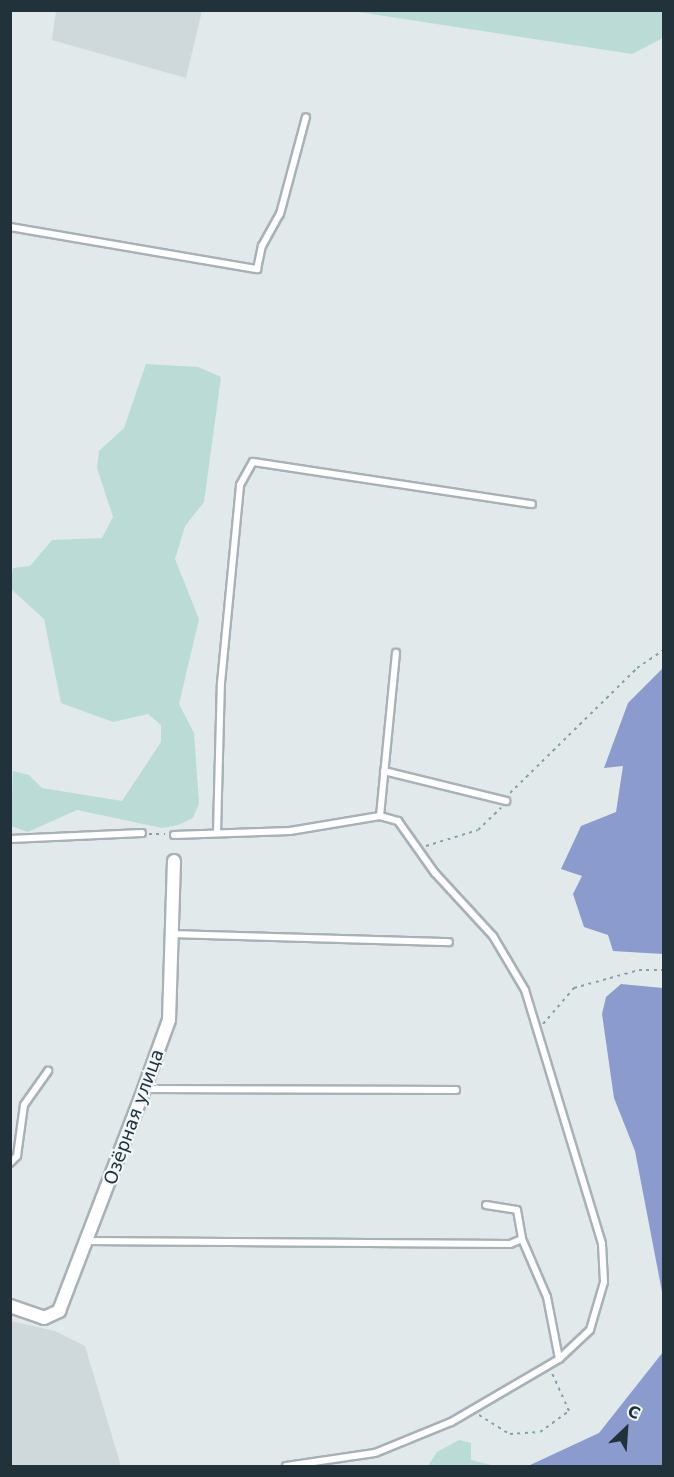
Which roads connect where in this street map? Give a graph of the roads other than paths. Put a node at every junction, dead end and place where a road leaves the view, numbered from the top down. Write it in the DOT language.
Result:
graph roads {
  1 [pos="306,117"];
  2 [pos="10,226"];
  3 [pos="531,504"];
  4 [pos="396,653"];
  5 [pos="384,771"];
  6 [pos="506,801"];
  7 [pos="380,816"];
  8 [pos="216,832"];
  9 [pos="142,833"];
  10 [pos="174,834"];
  11 [pos="10,839"];
  12 [pos="174,861"];
  13 [pos="174,934"];
  14 [pos="449,942"];
  15 [pos="48,1071"];
  16 [pos="144,1089"];
  17 [pos="456,1090"];
  18 [pos="10,1163"];
  19 [pos="486,1205"];
  20 [pos="522,1239"];
  21 [pos="87,1241"];
  22 [pos="10,1306"];
  23 [pos="559,1359"];
  24 [pos="286,1467"];
  1 -- 2 [label="lane"];
  3 -- 8 [label="lane"];
  4 -- 5 [label="lane"];
  5 -- 6 [label="lane"];
  5 -- 7 [label="lane"];
  7 -- 8 [label="lane"];
  7 -- 23 [label="lane"];
  8 -- 10 [label="lane"];
  9 -- 11 [label="lane"];
  12 -- 13 [label="street, Озёрная улица"];
  13 -- 14 [label="lane"];
  13 -- 16 [label="street, Озёрная улица"];
  15 -- 18 [label="lane"];
  16 -- 17 [label="lane"];
  16 -- 21 [label="street, Озёрная улица"];
  19 -- 20 [label="lane"];
  20 -- 21 [label="lane"];
  20 -- 23 [label="lane"];
  21 -- 22 [label="street, Озёрная улица"];
  23 -- 24 [label="lane"];
}
